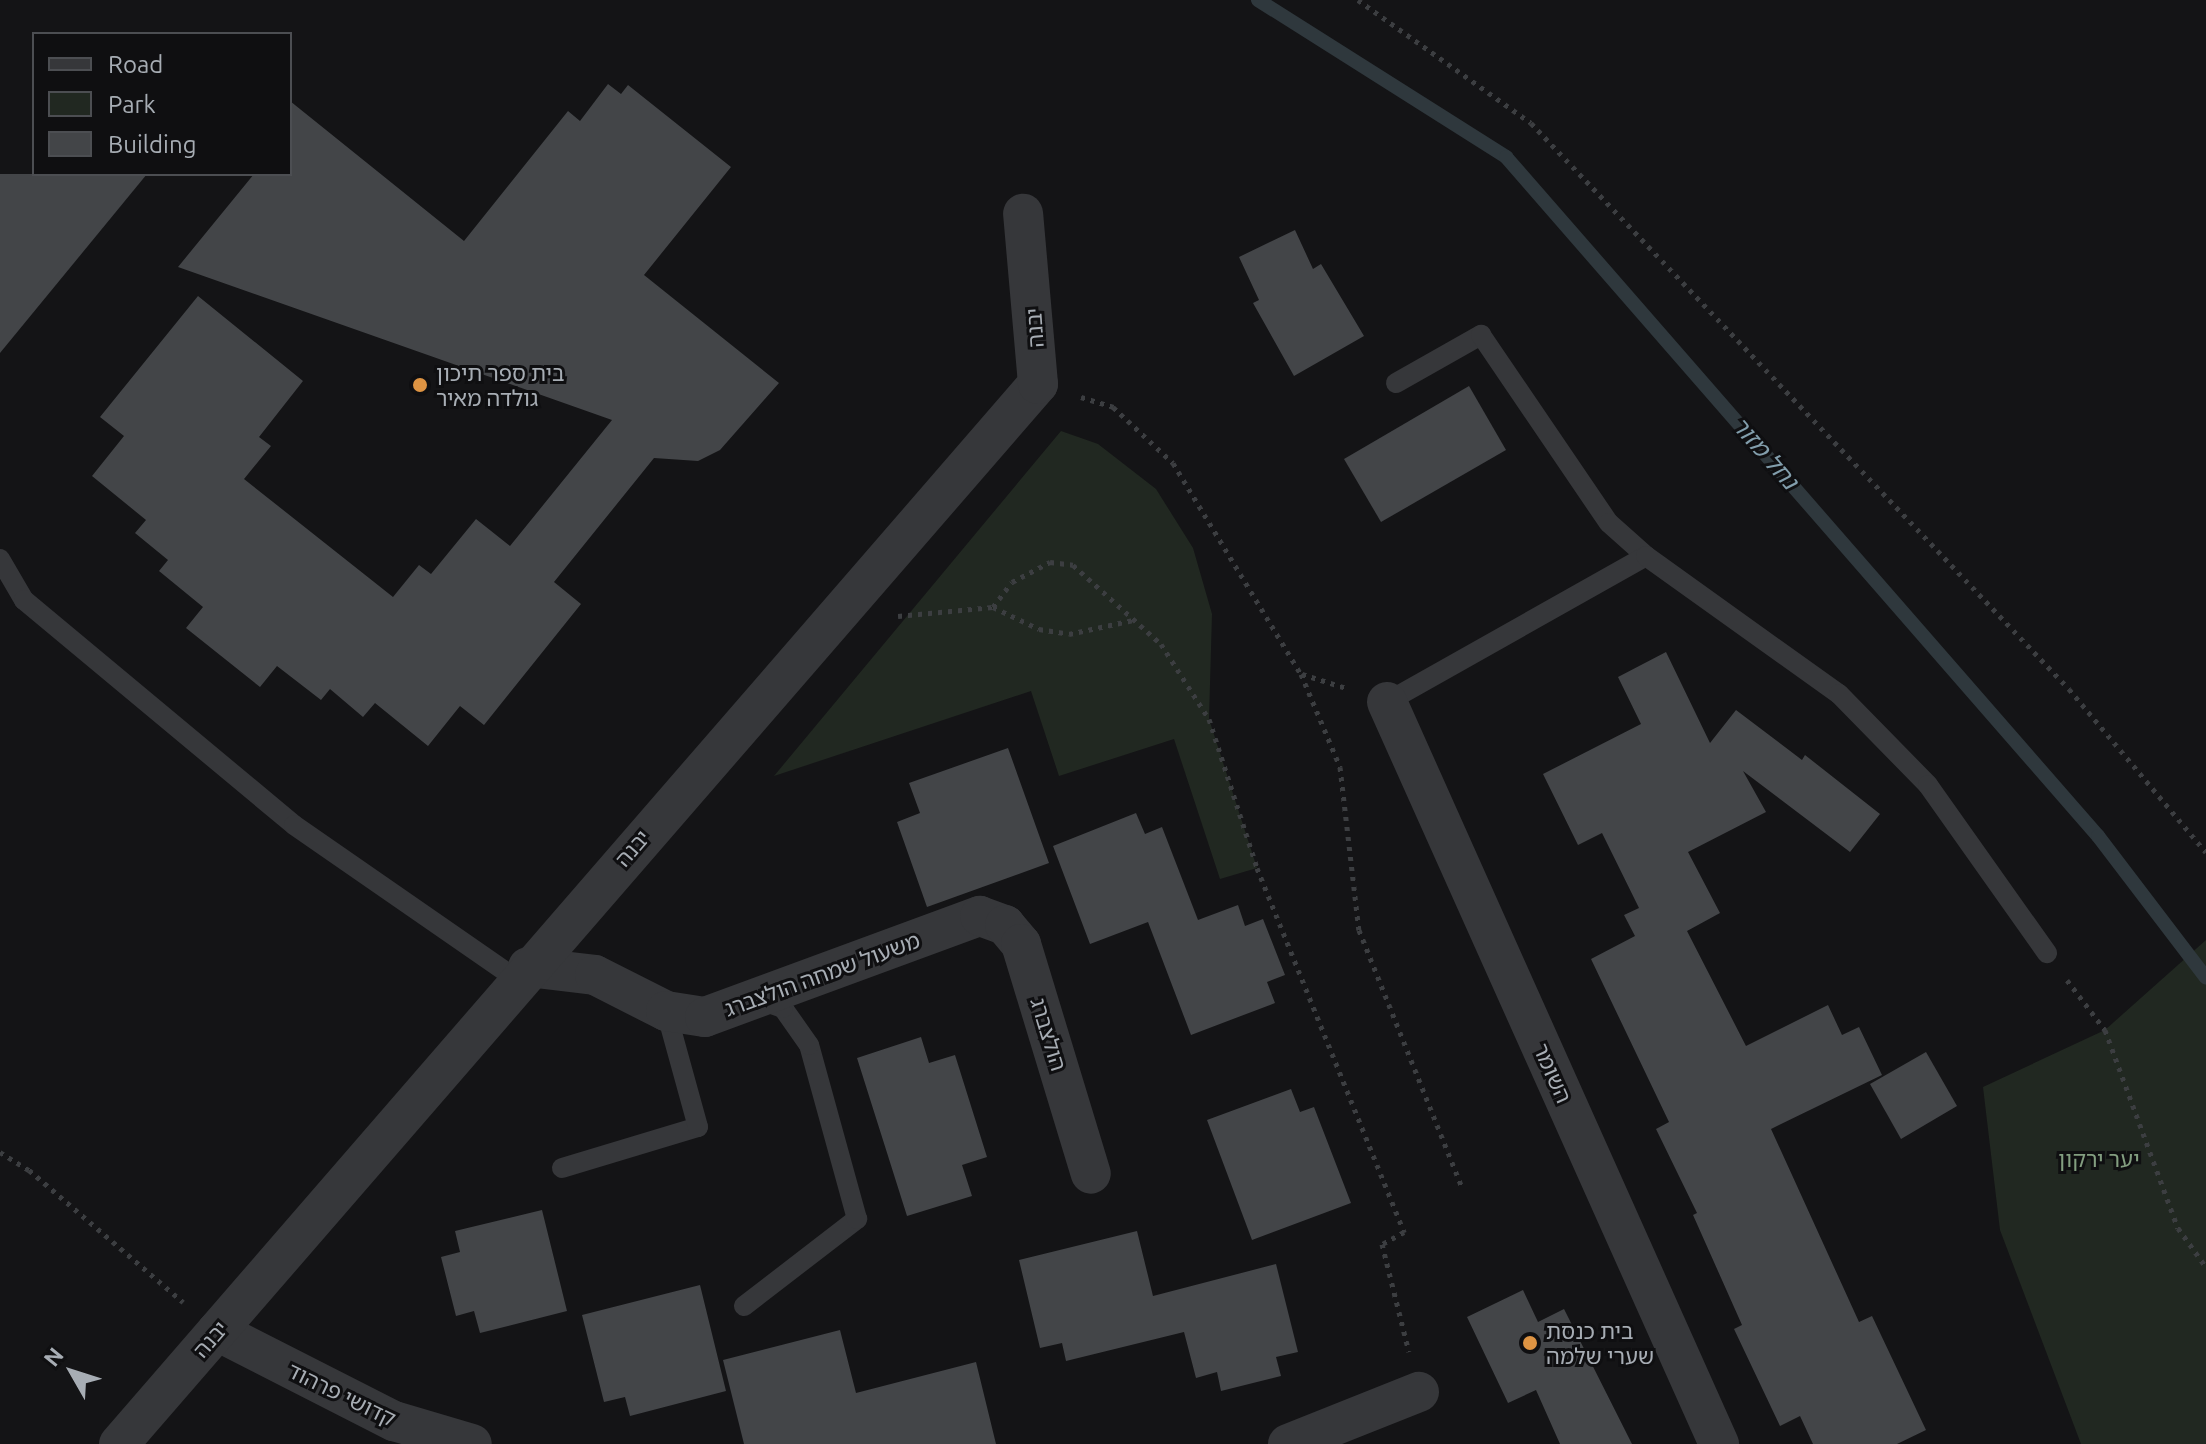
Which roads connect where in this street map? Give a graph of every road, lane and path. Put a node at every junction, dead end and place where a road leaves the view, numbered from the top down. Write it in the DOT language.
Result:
graph roads {
  1 [pos="1358,0"];
  2 [pos="1023,214"];
  3 [pos="1396,383"];
  4 [pos="1038,384"];
  5 [pos="1646,556"];
  6 [pos="0,559"];
  7 [pos="993,607"];
  8 [pos="1134,620"];
  9 [pos="882,621"];
  10 [pos="1387,702"];
  11 [pos="2206,852"];
  12 [pos="980,916"];
  13 [pos="2047,953"];
  14 [pos="523,973"];
  15 [pos="755,998"];
  16 [pos="666,1011"];
  17 [pos="0,1152"];
  18 [pos="562,1168"];
  19 [pos="1091,1174"];
  20 [pos="1462,1187"];
  21 [pos="2206,1267"];
  22 [pos="744,1306"];
  23 [pos="217,1331"];
  24 [pos="1419,1392"];
  25 [pos="119,1444"];
  26 [pos="472,1444"];
  27 [pos="1288,1444"];
  28 [pos="1719,1444"];
  1 -- 11 [label="path"];
  2 -- 4 [label="street, יבנה"];
  3 -- 5 [label="lane"];
  4 -- 14 [label="street, יבנה"];
  4 -- 20 [label="path"];
  5 -- 10 [label="lane"];
  5 -- 13 [label="lane"];
  6 -- 14 [label="lane"];
  7 -- 8 [label="path"];
  7 -- 8 [label="path"];
  7 -- 9 [label="path"];
  8 -- 24 [label="path"];
  10 -- 28 [label="street, השומר"];
  12 -- 15 [label="street, משעול שמחה הולצברג"];
  12 -- 19 [label="street, הולצברג"];
  13 -- 21 [label="path"];
  14 -- 16 [label="street, משעול שמחה הולצברג"];
  14 -- 23 [label="street, יבנה"];
  15 -- 16 [label="street, משעול שמחה הולצברג"];
  15 -- 22 [label="lane"];
  16 -- 18 [label="lane"];
  17 -- 23 [label="path"];
  23 -- 25 [label="street, יבנה"];
  23 -- 26 [label="street, קדושי פרהוד"];
  24 -- 27 [label="street"];
}
